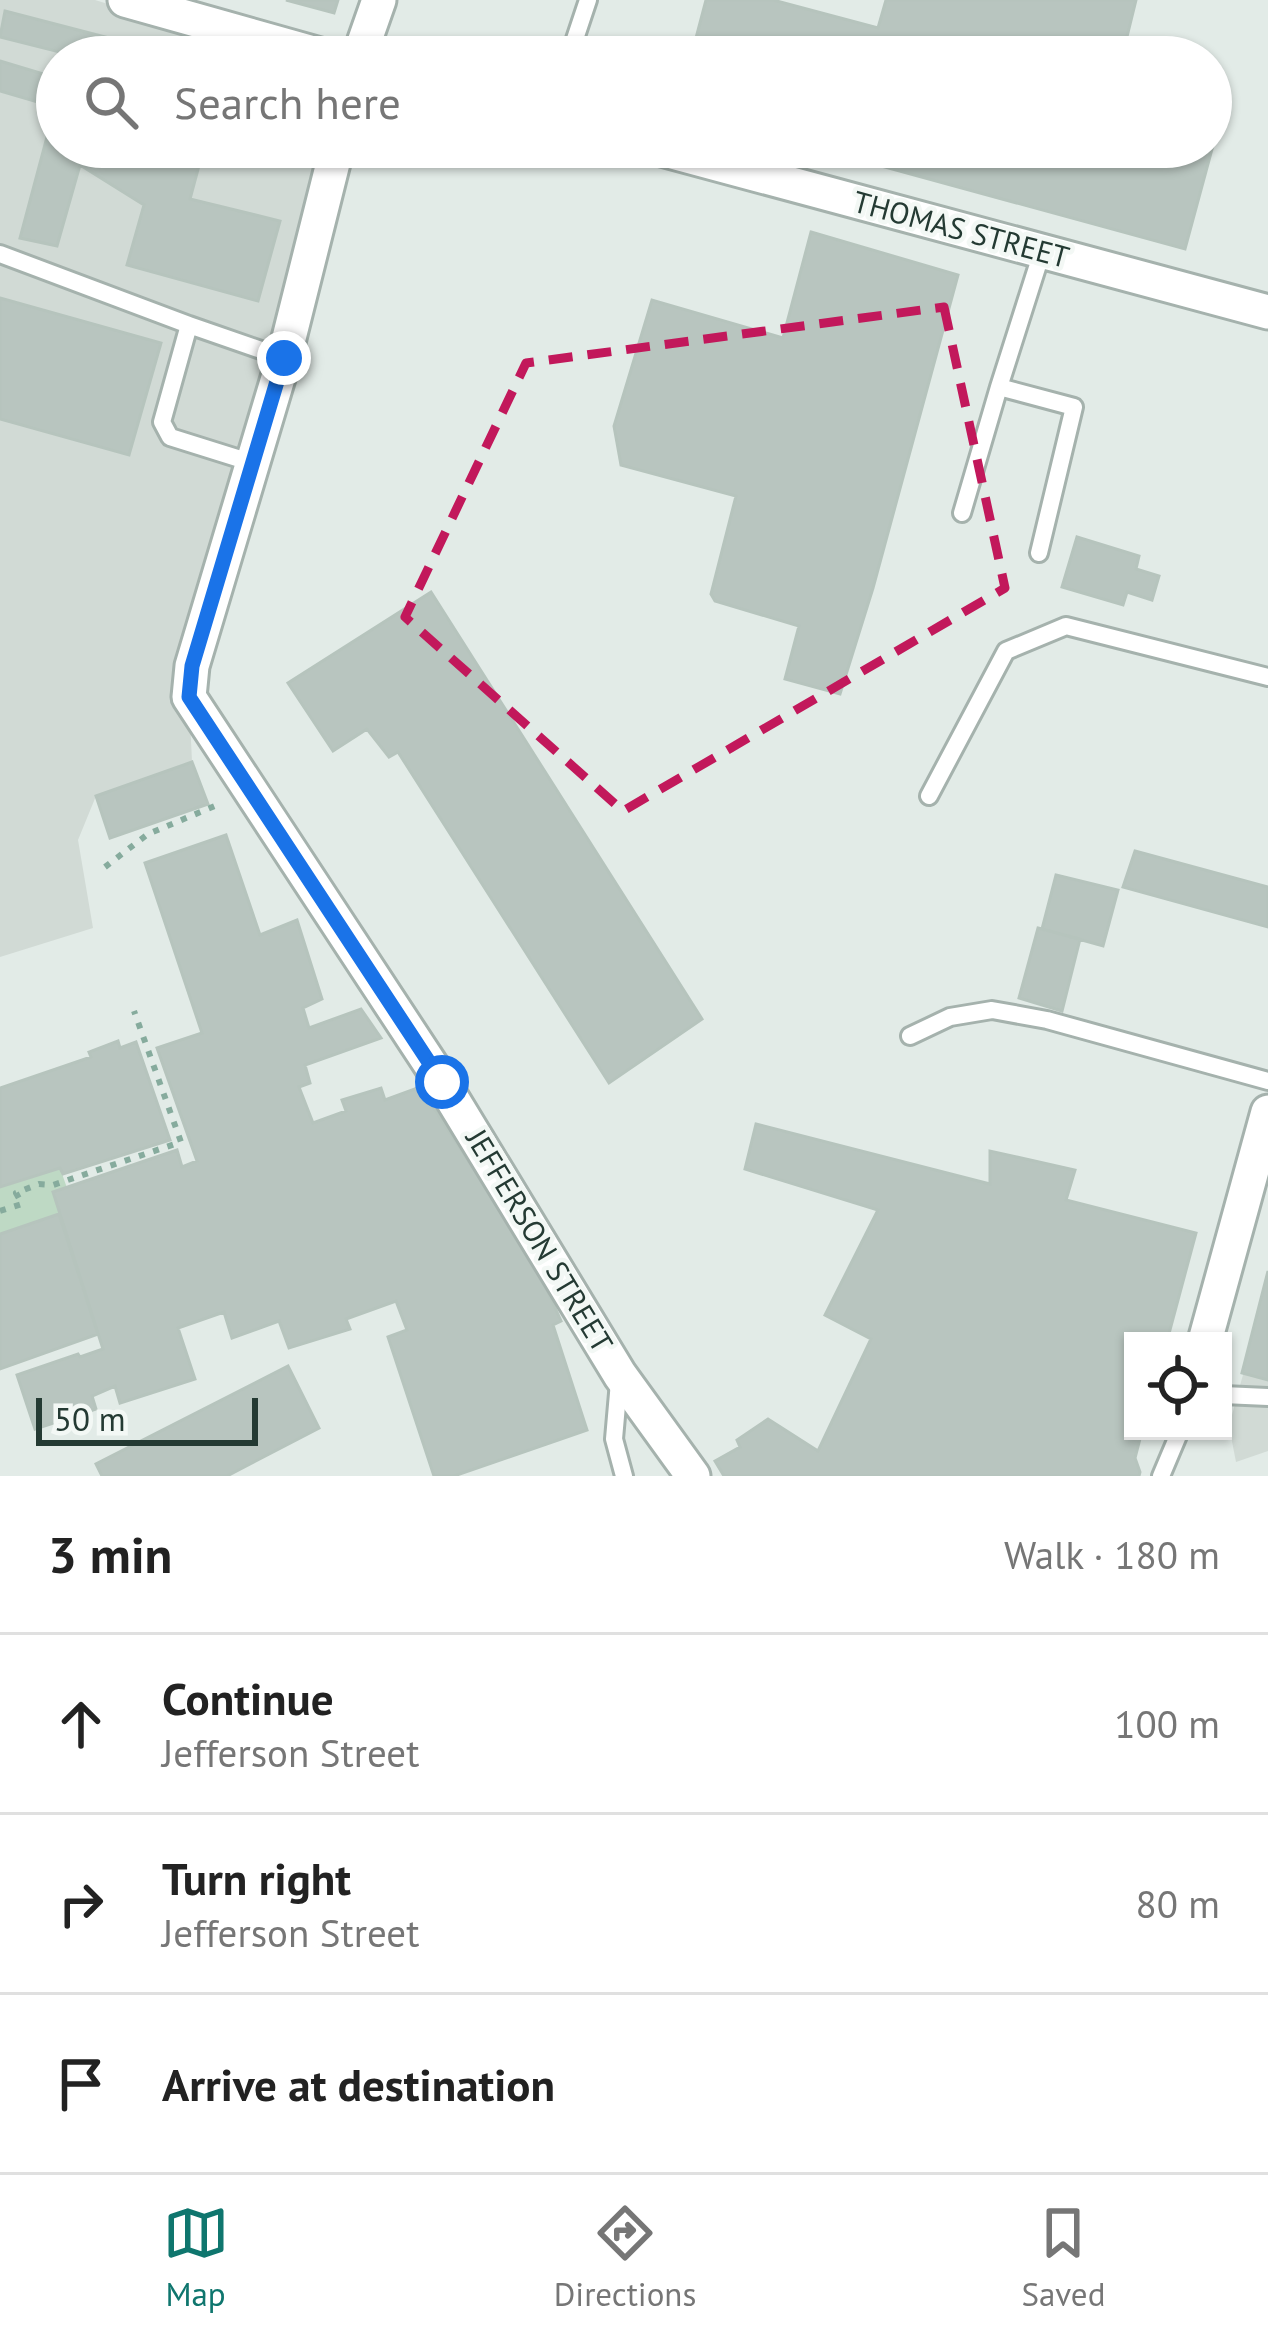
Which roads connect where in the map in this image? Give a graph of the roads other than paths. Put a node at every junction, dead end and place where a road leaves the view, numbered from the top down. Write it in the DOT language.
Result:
graph roads {
  1 [pos="125,0"];
  2 [pos="379,0"];
  3 [pos="588,0"];
  4 [pos="253,36"];
  5 [pos="366,36"];
  6 [pos="576,36"];
  7 [pos="332,168"];
  8 [pos="732,168"];
  9 [pos="1042,252"];
  10 [pos="0,254"];
  11 [pos="1268,312"];
  12 [pos="189,325"];
  13 [pos="284,358"];
  14 [pos="999,387"];
  15 [pos="253,463"];
  16 [pos="962,512"];
  17 [pos="1039,554"];
  18 [pos="1268,677"];
  19 [pos="928,796"];
  20 [pos="910,1036"];
  21 [pos="1268,1081"];
  22 [pos="1268,1112"];
  23 [pos="1258,1178"];
  24 [pos="1207,1332"];
  25 [pos="620,1375"];
  26 [pos="1232,1395"];
  27 [pos="1268,1397"];
  28 [pos="1176,1440"];
  29 [pos="624,1476"];
  30 [pos="694,1476"];
  31 [pos="1161,1476"];
  1 -- 4 [label="street"];
  2 -- 5 [label="street"];
  3 -- 6 [label="lane"];
  7 -- 13 [label="street, JEFFERSON STREET"];
  8 -- 9 [label="street, THOMAS STREET"];
  9 -- 11 [label="street, THOMAS STREET"];
  9 -- 14 [label="lane"];
  10 -- 12 [label="lane"];
  12 -- 13 [label="lane"];
  12 -- 15 [label="lane"];
  13 -- 15 [label="street, JEFFERSON STREET"];
  14 -- 16 [label="lane"];
  14 -- 17 [label="lane"];
  15 -- 25 [label="street, JEFFERSON STREET"];
  18 -- 19 [label="lane"];
  20 -- 21 [label="lane"];
  22 -- 23 [label="street"];
  23 -- 24 [label="street"];
  25 -- 29 [label="lane"];
  25 -- 30 [label="street, JEFFERSON STREET"];
  26 -- 27 [label="lane"];
  28 -- 31 [label="lane"];
}
